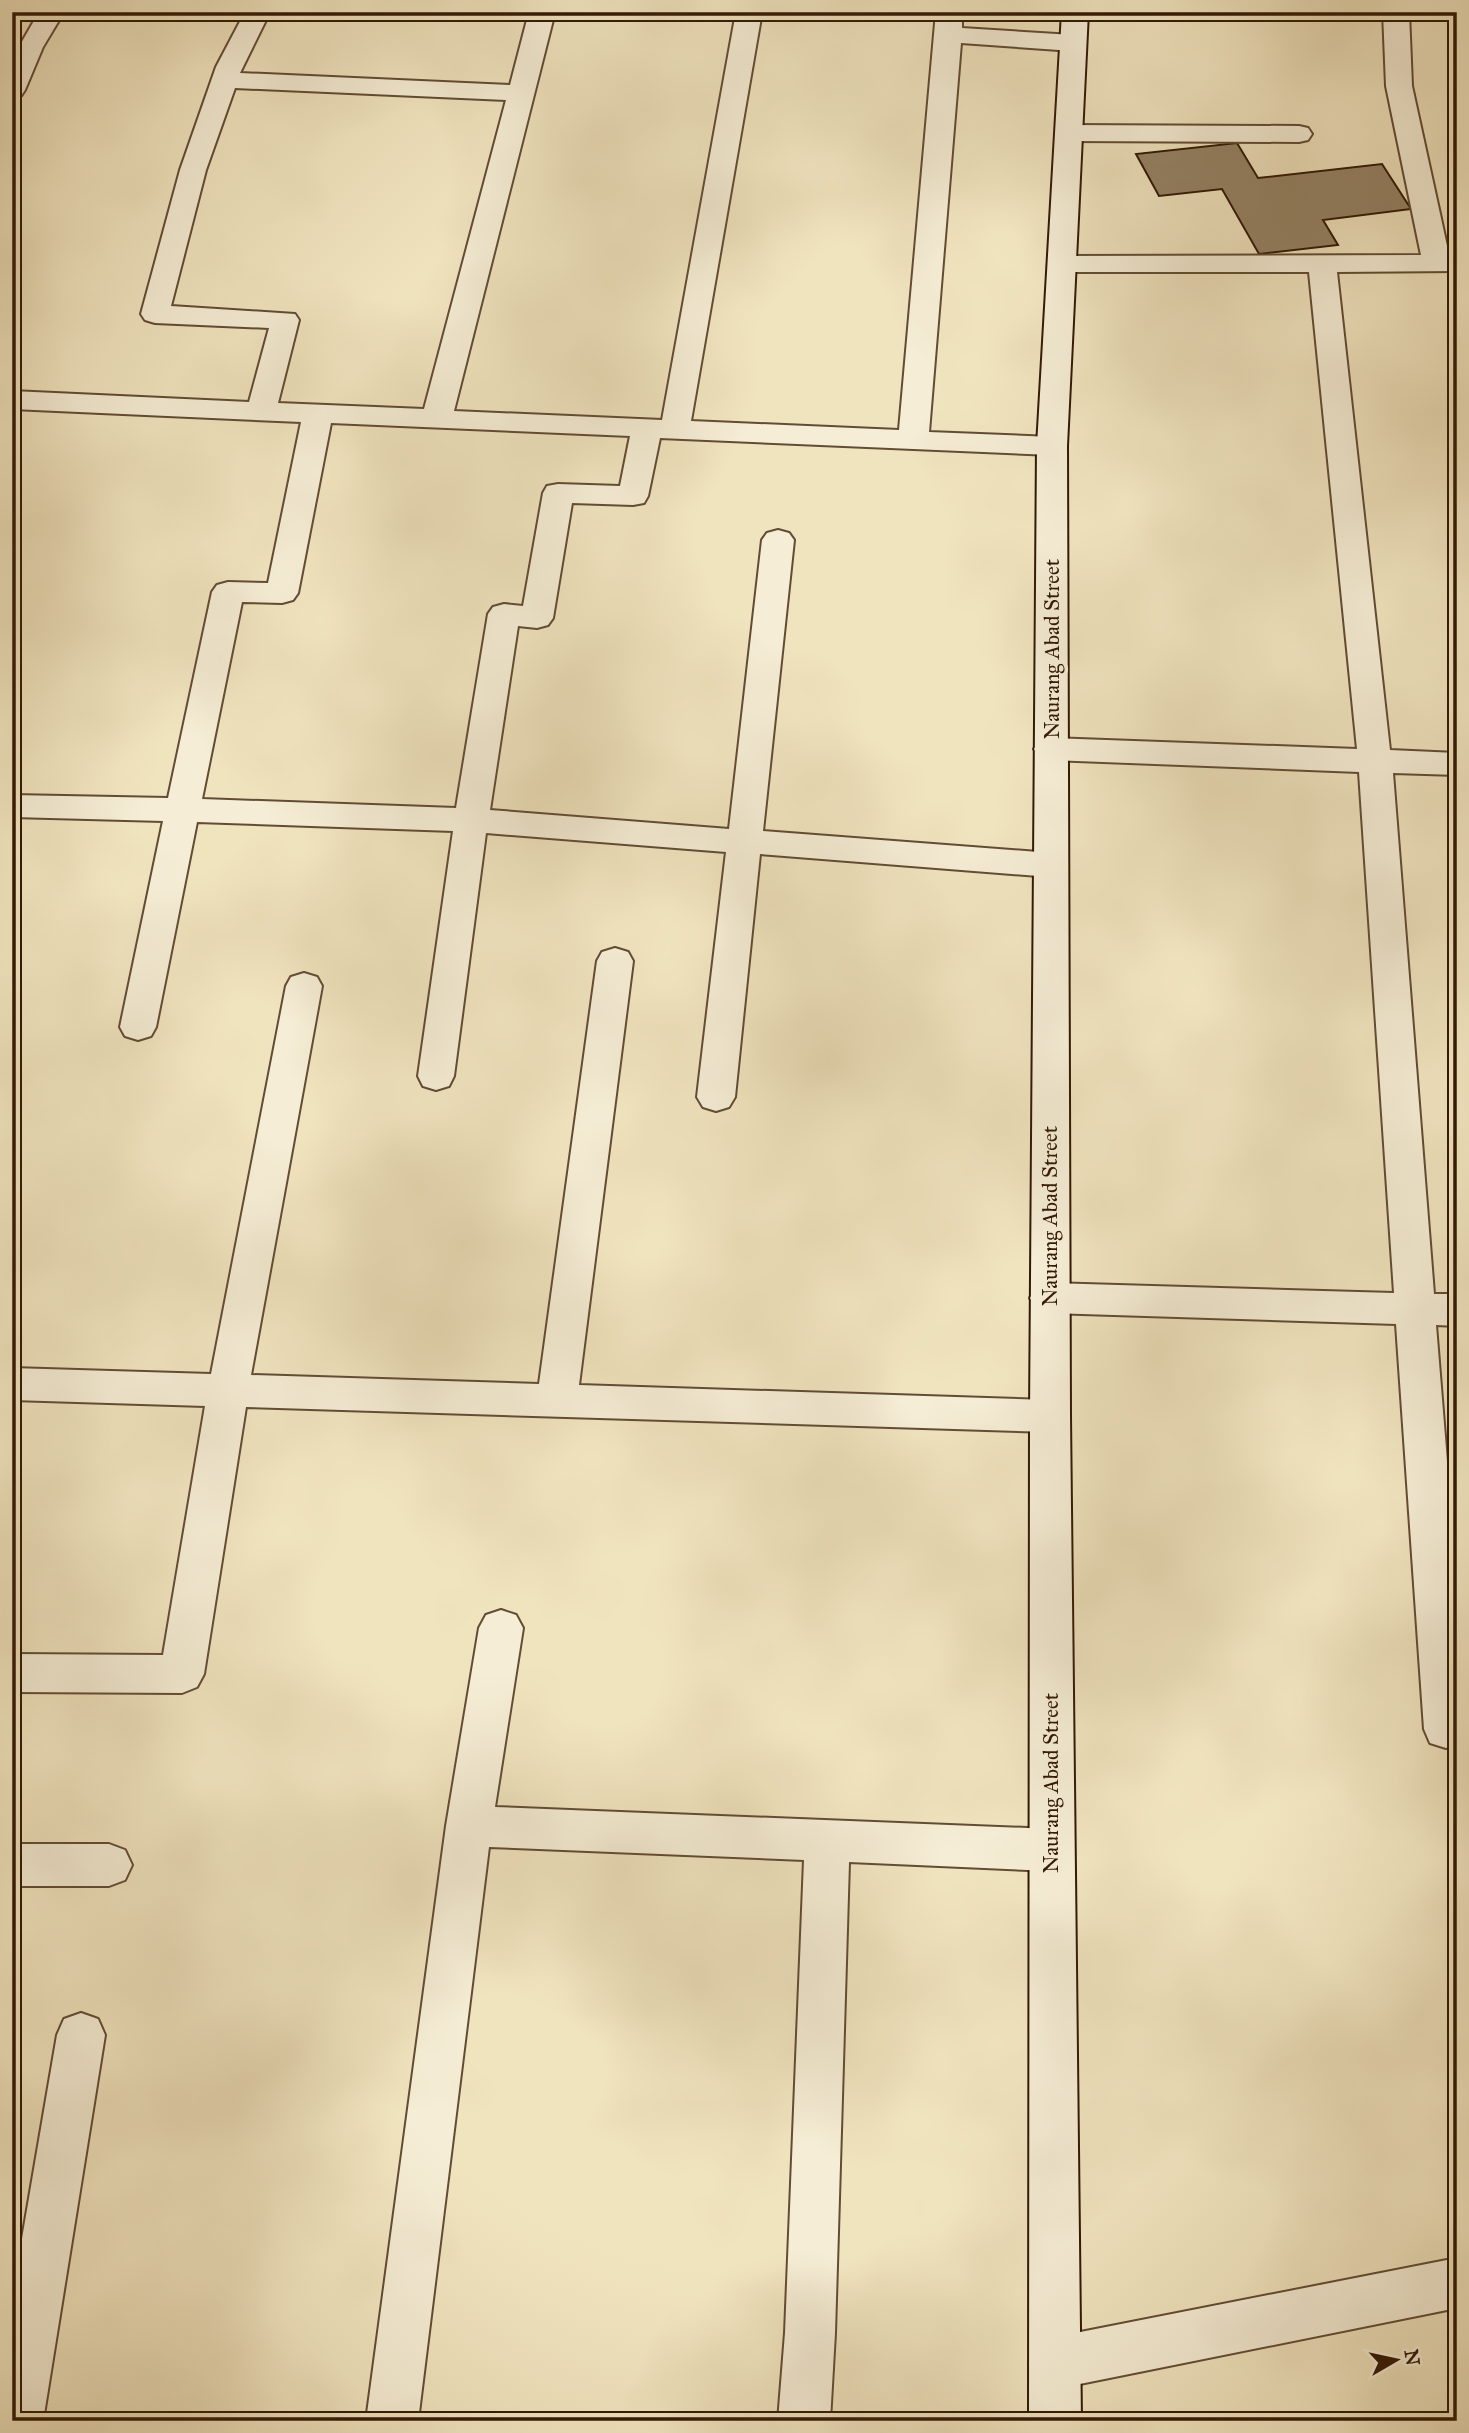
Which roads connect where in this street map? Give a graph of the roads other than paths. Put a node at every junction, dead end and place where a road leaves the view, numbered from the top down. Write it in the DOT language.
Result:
graph roads {
  1 [pos="52,12"];
  2 [pos="258,12"];
  3 [pos="542,12"];
  4 [pos="750,12"];
  5 [pos="1396,12"];
  6 [pos="949,24"];
  7 [pos="1074,27"];
  8 [pos="225,80"];
  9 [pos="12,90"];
  10 [pos="520,93"];
  11 [pos="1068,133"];
  12 [pos="1299,134"];
  13 [pos="1447,263"];
  14 [pos="1062,264"];
  15 [pos="1322,264"];
  16 [pos="12,400"];
  17 [pos="261,411"];
  18 [pos="318,413"];
  19 [pos="437,418"];
  20 [pos="661,428"];
  21 [pos="913,439"];
  22 [pos="1052,446"];
  23 [pos="778,540"];
  24 [pos="1051,749"];
  25 [pos="1375,762"];
  26 [pos="1457,764"];
  27 [pos="12,806"];
  28 [pos="182,810"];
  29 [pos="471,821"];
  30 [pos="746,844"];
  31 [pos="1051,865"];
  32 [pos="615,961"];
  33 [pos="304,986"];
  34 [pos="138,1027"];
  35 [pos="436,1076"];
  36 [pos="716,1097"];
  37 [pos="1050,1298"];
  38 [pos="1415,1309"];
  39 [pos="1457,1310"];
  40 [pos="12,1384"];
  41 [pos="228,1391"];
  42 [pos="556,1401"];
  43 [pos="1050,1416"];
  44 [pos="500,1628"];
  45 [pos="12,1673"];
  46 [pos="1446,1729"];
  47 [pos="469,1826"];
  48 [pos="827,1841"];
  49 [pos="1051,1850"];
  50 [pos="12,1865"];
  51 [pos="109,1865"];
  52 [pos="81,2035"];
  53 [pos="1457,2283"];
  54 [pos="1055,2363"];
  55 [pos="17,2421"];
  56 [pos="392,2421"];
  57 [pos="804,2421"];
  58 [pos="1055,2421"];
  1 -- 9 [label="street"];
  2 -- 8 [label="street"];
  3 -- 10 [label="street"];
  4 -- 20 [label="street"];
  5 -- 13 [label="street"];
  6 -- 7 [label="street"];
  6 -- 21 [label="street"];
  7 -- 11 [label="street, Naurang Abad Street"];
  8 -- 10 [label="street"];
  8 -- 17 [label="street"];
  10 -- 19 [label="street"];
  11 -- 12 [label="street"];
  11 -- 14 [label="street, Naurang Abad Street"];
  13 -- 15 [label="street"];
  14 -- 15 [label="street"];
  14 -- 22 [label="street, Naurang Abad Street"];
  15 -- 25 [label="street"];
  16 -- 17 [label="street"];
  17 -- 18 [label="street"];
  18 -- 19 [label="street"];
  18 -- 28 [label="street"];
  19 -- 20 [label="street"];
  20 -- 21 [label="street"];
  20 -- 29 [label="street"];
  21 -- 22 [label="street"];
  22 -- 24 [label="street, Naurang Abad Street"];
  23 -- 30 [label="street"];
  24 -- 25 [label="street"];
  24 -- 31 [label="street, Naurang Abad Street"];
  25 -- 26 [label="street"];
  25 -- 38 [label="street"];
  27 -- 28 [label="street"];
  28 -- 29 [label="street"];
  28 -- 34 [label="street"];
  29 -- 30 [label="street"];
  29 -- 35 [label="street"];
  30 -- 31 [label="street"];
  30 -- 36 [label="street"];
  31 -- 37 [label="street, Naurang Abad Street"];
  32 -- 42 [label="street"];
  33 -- 41 [label="street"];
  37 -- 38 [label="street"];
  37 -- 43 [label="street, Naurang Abad Street"];
  38 -- 39 [label="street"];
  38 -- 46 [label="street"];
  40 -- 41 [label="street"];
  41 -- 42 [label="street"];
  41 -- 45 [label="street"];
  42 -- 43 [label="street"];
  43 -- 49 [label="street, Naurang Abad Street"];
  44 -- 47 [label="street"];
  47 -- 48 [label="street"];
  47 -- 56 [label="street"];
  48 -- 49 [label="street"];
  48 -- 57 [label="street"];
  49 -- 54 [label="street, Naurang Abad Street"];
  50 -- 51 [label="street"];
  52 -- 55 [label="street"];
  53 -- 54 [label="street"];
  54 -- 58 [label="street, Naurang Abad Street"];
}
